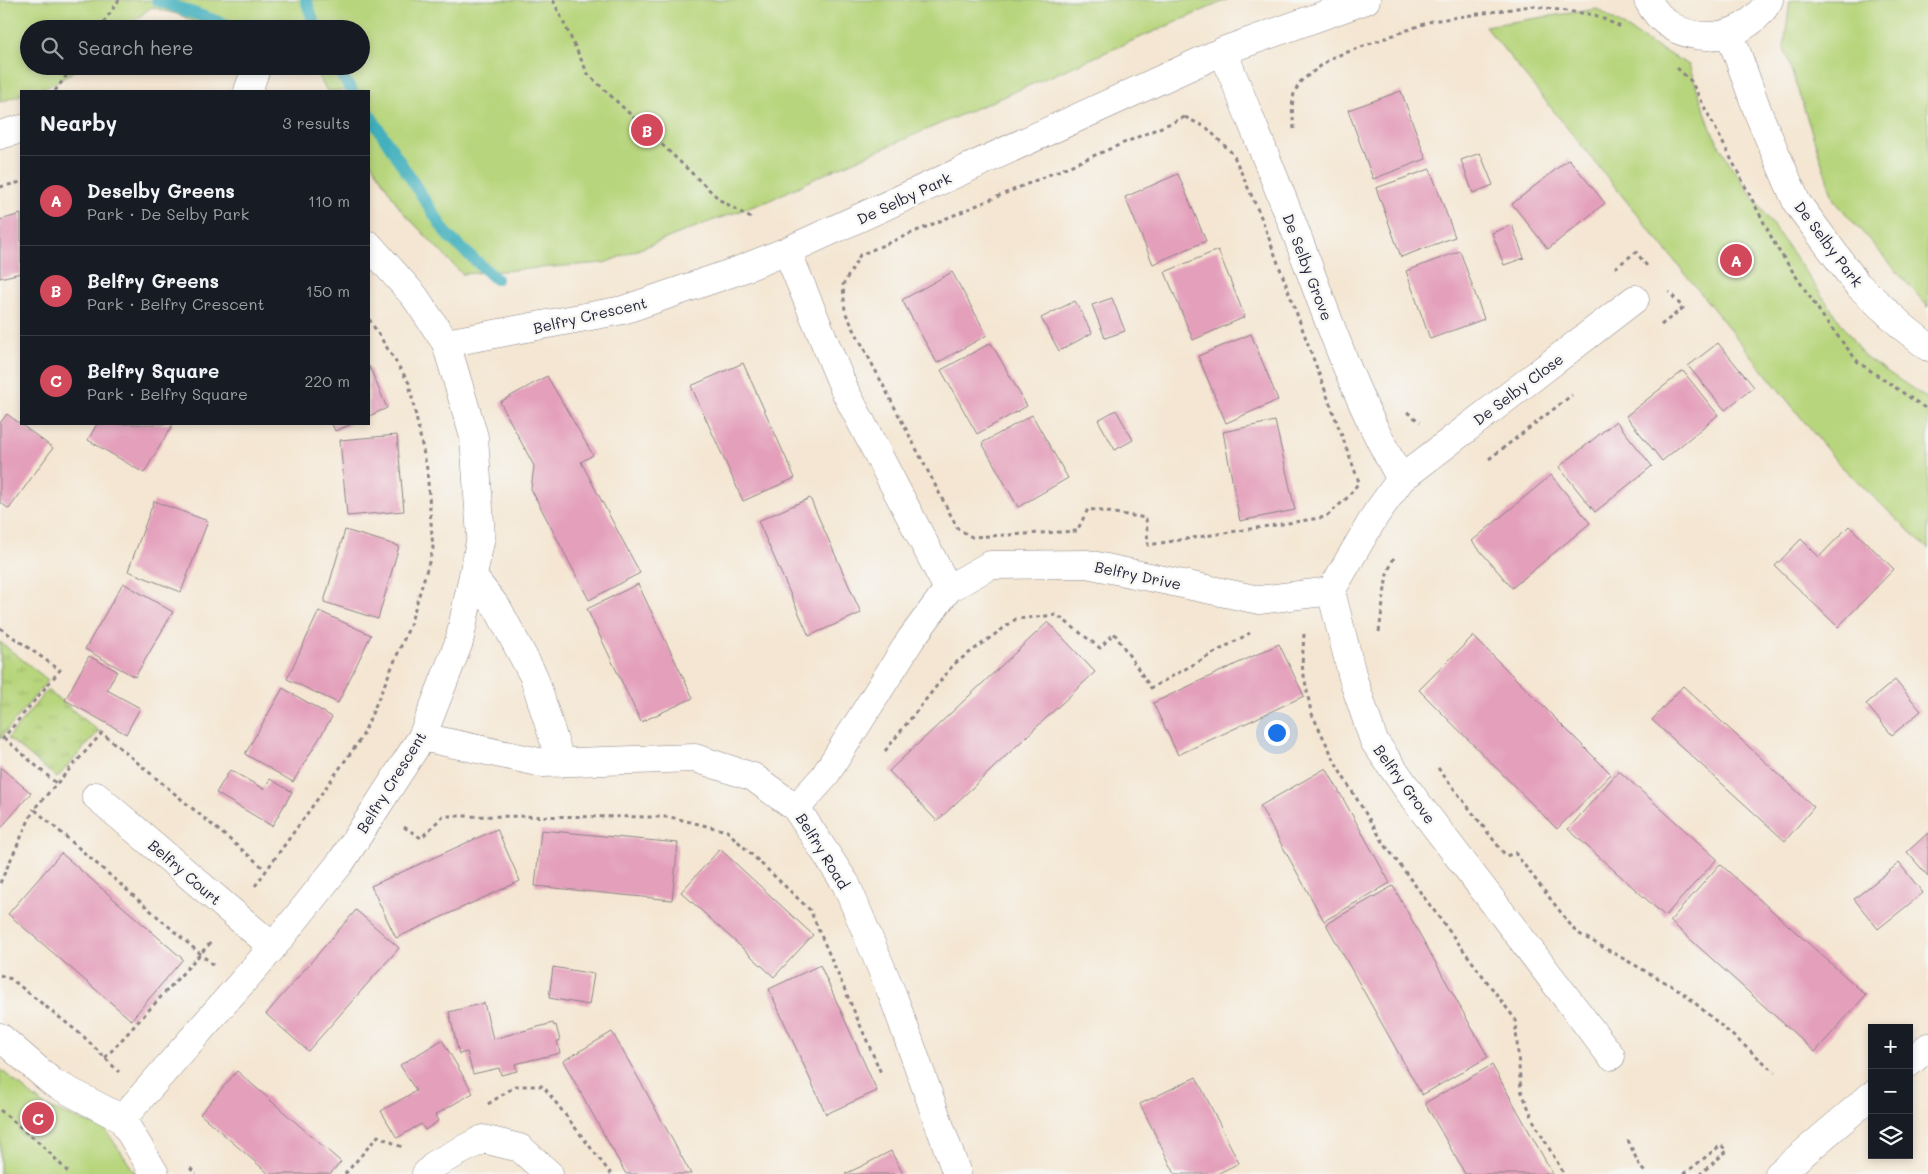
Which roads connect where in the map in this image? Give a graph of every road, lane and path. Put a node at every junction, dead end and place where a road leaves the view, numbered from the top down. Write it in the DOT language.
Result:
graph roads {
  1 [pos="120,0"];
  2 [pos="553,0"];
  3 [pos="1366,0"];
  4 [pos="1648,0"];
  5 [pos="1769,0"];
  6 [pos="106,20"];
  7 [pos="1730,34"];
  8 [pos="1223,51"];
  9 [pos="67,75"];
  10 [pos="254,75"];
  11 [pos="56,90"];
  12 [pos="248,90"];
  13 [pos="20,129"];
  14 [pos="0,135"];
  15 [pos="20,182"];
  16 [pos="0,187"];
  17 [pos="754,220"];
  18 [pos="370,246"];
  19 [pos="786,251"];
  20 [pos="1635,299"];
  21 [pos="370,321"];
  22 [pos="446,343"];
  23 [pos="1928,347"];
  24 [pos="1401,479"];
  25 [pos="1359,482"];
  26 [pos="473,577"];
  27 [pos="948,589"];
  28 [pos="1331,592"];
  29 [pos="0,628"];
  30 [pos="1252,628"];
  31 [pos="1304,633"];
  32 [pos="422,737"];
  33 [pos="4,738"];
  34 [pos="0,742"];
  35 [pos="879,759"];
  36 [pos="561,763"];
  37 [pos="56,783"];
  38 [pos="96,796"];
  39 [pos="796,808"];
  40 [pos="34,809"];
  41 [pos="401,825"];
  42 [pos="265,869"];
  43 [pos="0,882"];
  44 [pos="252,890"];
  45 [pos="219,933"];
  46 [pos="273,947"];
  47 [pos="200,954"];
  48 [pos="215,967"];
  49 [pos="0,975"];
  50 [pos="0,1037"];
  51 [pos="1928,1047"];
  52 [pos="1611,1056"];
  53 [pos="104,1058"];
  54 [pos="1913,1060"];
  55 [pos="881,1074"];
  56 [pos="124,1077"];
  57 [pos="1868,1098"];
  58 [pos="0,1110"];
  59 [pos="122,1119"];
  60 [pos="1628,1140"];
  61 [pos="190,1167"];
  62 [pos="70,1174"];
  63 [pos="154,1174"];
  64 [pos="196,1174"];
  65 [pos="426,1174"];
  66 [pos="549,1174"];
  67 [pos="957,1174"];
  68 [pos="1564,1174"];
  69 [pos="1646,1174"];
  70 [pos="1684,1174"];
  71 [pos="1700,1174"];
  72 [pos="1779,1174"];
  1 -- 6 [label="path"];
  2 -- 17 [label="path"];
  3 -- 8 [label="street, De Selby Park"];
  4 -- 7 [label="street"];
  5 -- 7 [label="street"];
  7 -- 23 [label="street, De Selby Park"];
  8 -- 19 [label="street, De Selby Park"];
  8 -- 24 [label="street, De Selby Grove"];
  9 -- 11 [label="path"];
  10 -- 12 [label="street"];
  13 -- 14 [label="street"];
  15 -- 16 [label="path"];
  18 -- 22 [label="street, Belfry Crescent"];
  19 -- 22 [label="street, Belfry Crescent"];
  19 -- 27 [label="street"];
  20 -- 24 [label="street, De Selby Close"];
  21 -- 42 [label="path"];
  22 -- 26 [label="street, Belfry Crescent"];
  24 -- 28 [label="street"];
  25 -- 25 [label="path"];
  26 -- 32 [label="street, Belfry Crescent"];
  26 -- 36 [label="street"];
  27 -- 28 [label="street, Belfry Drive"];
  27 -- 39 [label="street"];
  28 -- 52 [label="street, Belfry Grove"];
  29 -- 33 [label="path"];
  30 -- 35 [label="path"];
  31 -- 68 [label="path"];
  32 -- 36 [label="street, Belfry Road"];
  32 -- 46 [label="street, Belfry Crescent"];
  33 -- 34 [label="path"];
  33 -- 37 [label="path"];
  36 -- 39 [label="street, Belfry Road"];
  37 -- 40 [label="path"];
  37 -- 42 [label="path"];
  38 -- 46 [label="street, Belfry Court"];
  39 -- 67 [label="street, Belfry Road"];
  40 -- 43 [label="path"];
  40 -- 47 [label="path"];
  41 -- 55 [label="path"];
  42 -- 44 [label="path"];
  45 -- 47 [label="path"];
  46 -- 59 [label="street, Belfry Crescent"];
  47 -- 48 [label="path"];
  47 -- 53 [label="path"];
  49 -- 53 [label="path"];
  50 -- 59 [label="street"];
  51 -- 54 [label="street"];
  53 -- 56 [label="path"];
  57 -- 72 [label="street"];
  58 -- 62 [label="path"];
  59 -- 63 [label="street"];
  60 -- 69 [label="path"];
  61 -- 64 [label="path"];
  65 -- 66 [label="street"];
  70 -- 71 [label="path"];
}
